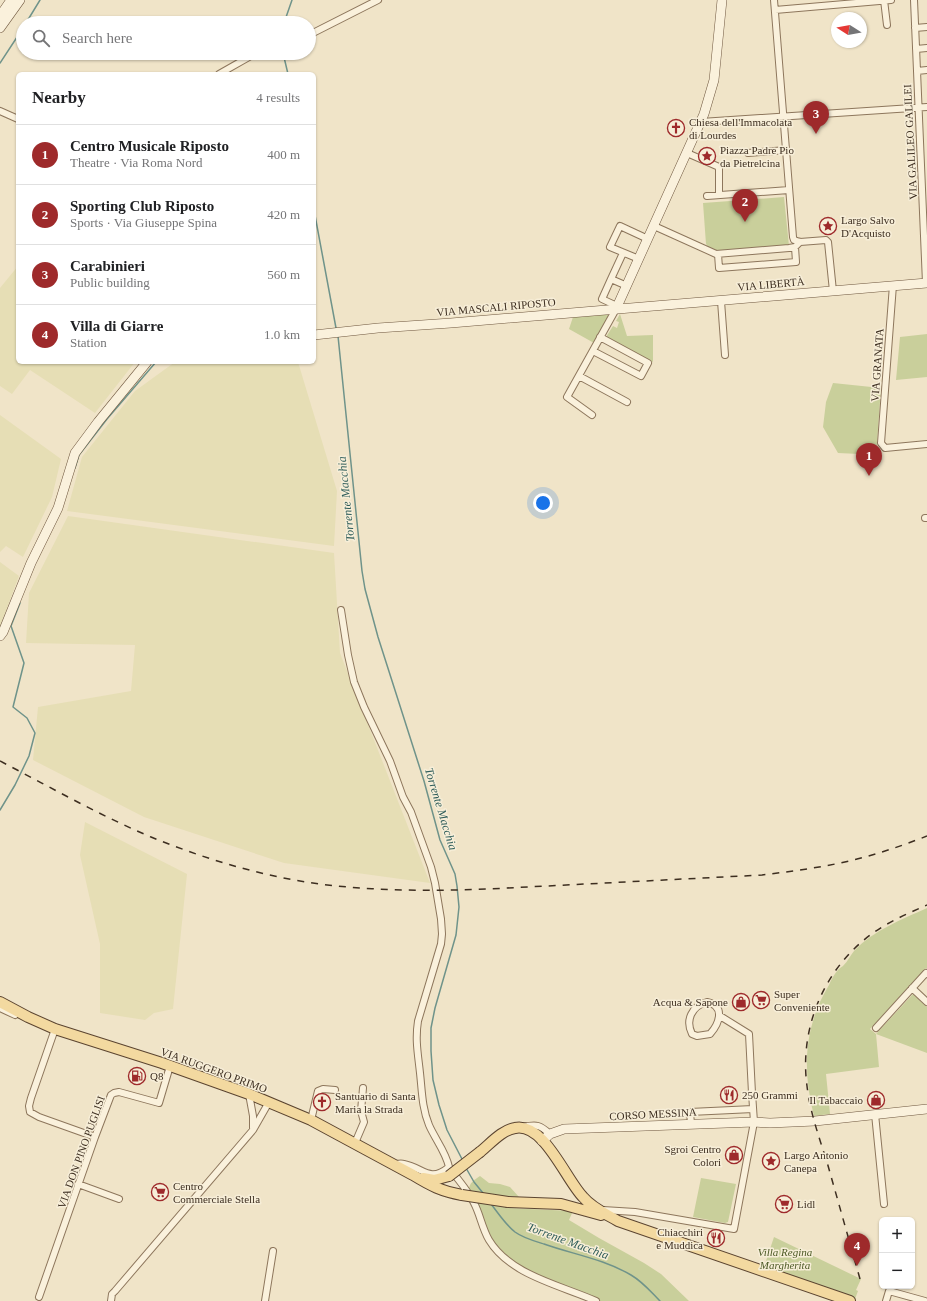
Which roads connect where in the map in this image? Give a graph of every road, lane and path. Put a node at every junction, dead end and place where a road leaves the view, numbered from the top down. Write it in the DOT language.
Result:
graph roads {
  1 [pos="11,0"];
  2 [pos="20,0"];
  3 [pos="378,0"];
  4 [pos="722,0"];
  5 [pos="774,0"];
  6 [pos="887,0"];
  7 [pos="914,0"];
  8 [pos="775,10"];
  9 [pos="0,16"];
  10 [pos="887,25"];
  11 [pos="927,27"];
  12 [pos="0,28"];
  13 [pos="915,28"];
  14 [pos="316,31"];
  15 [pos="927,48"];
  16 [pos="916,49"];
  17 [pos="244,60"];
  18 [pos="927,70"];
  19 [pos="917,71"];
  20 [pos="223,72"];
  21 [pos="918,107"];
  22 [pos="927,107"];
  23 [pos="0,111"];
  24 [pos="783,117"];
  25 [pos="16,118"];
  26 [pos="701,122"];
  27 [pos="786,150"];
  28 [pos="687,152"];
  29 [pos="748,153"];
  30 [pos="789,190"];
  31 [pos="719,195"];
  32 [pos="707,196"];
  33 [pos="925,206"];
  34 [pos="654,226"];
  35 [pos="648,239"];
  36 [pos="800,242"];
  37 [pos="795,247"];
  38 [pos="623,252"];
  39 [pos="718,254"];
  40 [pos="639,259"];
  41 [pos="612,279"];
  42 [pos="927,283"];
  43 [pos="893,285"];
  44 [pos="627,286"];
  45 [pos="833,291"];
  46 [pos="721,301"];
  47 [pos="617,308"];
  48 [pos="316,335"];
  49 [pos="600,337"];
  50 [pos="593,350"];
  51 [pos="725,355"];
  52 [pos="145,364"];
  53 [pos="579,376"];
  54 [pos="627,402"];
  55 [pos="592,415"];
  56 [pos="927,444"];
  57 [pos="341,610"];
  58 [pos="0,636"];
  59 [pos="927,974"];
  60 [pos="912,988"];
  61 [pos="0,1002"];
  62 [pos="927,1002"];
  63 [pos="0,1008"];
  64 [pos="720,1016"];
  65 [pos="28,1018"];
  66 [pos="876,1028"];
  67 [pos="55,1029"];
  68 [pos="170,1066"];
  69 [pos="363,1088"];
  70 [pos="335,1090"];
  71 [pos="249,1094"];
  72 [pos="269,1102"];
  73 [pos="753,1109"];
  74 [pos="927,1109"];
  75 [pos="875,1114"];
  76 [pos="311,1120"];
  77 [pos="757,1122"];
  78 [pos="691,1124"];
  79 [pos="253,1130"];
  80 [pos="95,1137"];
  81 [pos="546,1138"];
  82 [pos="355,1143"];
  83 [pos="393,1164"];
  84 [pos="449,1172"];
  85 [pos="413,1175"];
  86 [pos="78,1184"];
  87 [pos="457,1194"];
  88 [pos="582,1196"];
  89 [pos="119,1199"];
  90 [pos="561,1204"];
  91 [pos="884,1204"];
  92 [pos="599,1210"];
  93 [pos="618,1221"];
  94 [pos="273,1251"];
  95 [pos="39,1297"];
  96 [pos="922,1300"];
  97 [pos="110,1301"];
  98 [pos="265,1301"];
  99 [pos="596,1301"];
  100 [pos="850,1301"];
  101 [pos="886,1301"];
  1 -- 9 [label="street"];
  2 -- 12 [label="street"];
  3 -- 14 [label="street"];
  4 -- 26 [label="street"];
  5 -- 8 [label="street"];
  6 -- 8 [label="street"];
  6 -- 10 [label="street"];
  7 -- 13 [label="street, VIA GALILEO GALILEI"];
  8 -- 24 [label="street"];
  11 -- 13 [label="street"];
  13 -- 16 [label="street, VIA GALILEO GALILEI"];
  15 -- 16 [label="street"];
  16 -- 19 [label="street, VIA GALILEO GALILEI"];
  17 -- 20 [label="street"];
  18 -- 19 [label="street"];
  19 -- 21 [label="street, VIA GALILEO GALILEI"];
  21 -- 22 [label="street"];
  21 -- 24 [label="street"];
  21 -- 33 [label="street, VIA GALILEO GALILEI"];
  23 -- 25 [label="street"];
  24 -- 26 [label="street"];
  24 -- 27 [label="street"];
  26 -- 28 [label="street"];
  27 -- 29 [label="street"];
  27 -- 30 [label="street"];
  28 -- 31 [label="street"];
  28 -- 34 [label="street"];
  30 -- 31 [label="street"];
  30 -- 36 [label="street"];
  31 -- 32 [label="street"];
  33 -- 42 [label="street, VIA GALILEO GALILEI"];
  34 -- 35 [label="street"];
  34 -- 39 [label="street"];
  35 -- 38 [label="street"];
  35 -- 40 [label="street"];
  36 -- 37 [label="street"];
  36 -- 45 [label="street"];
  37 -- 39 [label="street"];
  37 -- 39 [label="street"];
  38 -- 40 [label="street"];
  38 -- 41 [label="street"];
  40 -- 44 [label="street"];
  41 -- 44 [label="street"];
  41 -- 47 [label="street"];
  42 -- 43 [label="street, VIA LIBERTÀ"];
  43 -- 45 [label="street, VIA LIBERTÀ"];
  43 -- 56 [label="street, VIA GRANATA"];
  44 -- 47 [label="street"];
  45 -- 46 [label="street, VIA LIBERTÀ"];
  46 -- 47 [label="street, VIA LIBERTÀ"];
  46 -- 51 [label="street"];
  47 -- 48 [label="street, VIA MASCALI RIPOSTO"];
  47 -- 49 [label="street"];
  49 -- 50 [label="street"];
  49 -- 50 [label="street"];
  50 -- 53 [label="street"];
  52 -- 58 [label="street"];
  53 -- 54 [label="street"];
  53 -- 55 [label="street"];
  57 -- 84 [label="street"];
  59 -- 60 [label="street"];
  60 -- 62 [label="street"];
  60 -- 66 [label="street"];
  61 -- 65 [label="main road, VIA RUGGERO PRIMO"];
  63 -- 65 [label="street"];
  64 -- 64 [label="street"];
  64 -- 73 [label="street"];
  65 -- 67 [label="main road, VIA RUGGERO PRIMO"];
  67 -- 68 [label="main road, VIA RUGGERO PRIMO"];
  67 -- 80 [label="street"];
  68 -- 71 [label="main road, VIA RUGGERO PRIMO"];
  68 -- 80 [label="street, VIA DON PINO PUGLISI"];
  69 -- 82 [label="street"];
  70 -- 76 [label="street"];
  71 -- 72 [label="main road, VIA RUGGERO PRIMO"];
  71 -- 79 [label="street"];
  72 -- 76 [label="main road, VIA RUGGERO PRIMO"];
  72 -- 79 [label="street"];
  73 -- 77 [label="street"];
  73 -- 78 [label="street"];
  74 -- 75 [label="street, CORSO MESSINA"];
  75 -- 77 [label="street, CORSO MESSINA"];
  75 -- 91 [label="street"];
  76 -- 82 [label="main road, VIA RUGGERO PRIMO"];
  77 -- 78 [label="street, CORSO MESSINA"];
  77 -- 92 [label="street"];
  78 -- 81 [label="street, CORSO MESSINA"];
  79 -- 97 [label="street"];
  80 -- 86 [label="street, VIA DON PINO PUGLISI"];
  81 -- 84 [label="main road, bridge"];
  81 -- 88 [label="main road"];
  82 -- 83 [label="main road, VIA RUGGERO PRIMO"];
  83 -- 84 [label="street"];
  83 -- 85 [label="main road, VIA RUGGERO PRIMO"];
  84 -- 85 [label="main road"];
  84 -- 87 [label="main road"];
  84 -- 99 [label="street"];
  85 -- 87 [label="main road"];
  86 -- 89 [label="street"];
  86 -- 95 [label="street, VIA DON PINO PUGLISI"];
  87 -- 90 [label="main road, bridge"];
  88 -- 90 [label="main road"];
  88 -- 92 [label="main road"];
  90 -- 93 [label="main road"];
  92 -- 93 [label="main road"];
  93 -- 100 [label="main road"];
  94 -- 98 [label="street"];
  96 -- 101 [label="street"];
}
